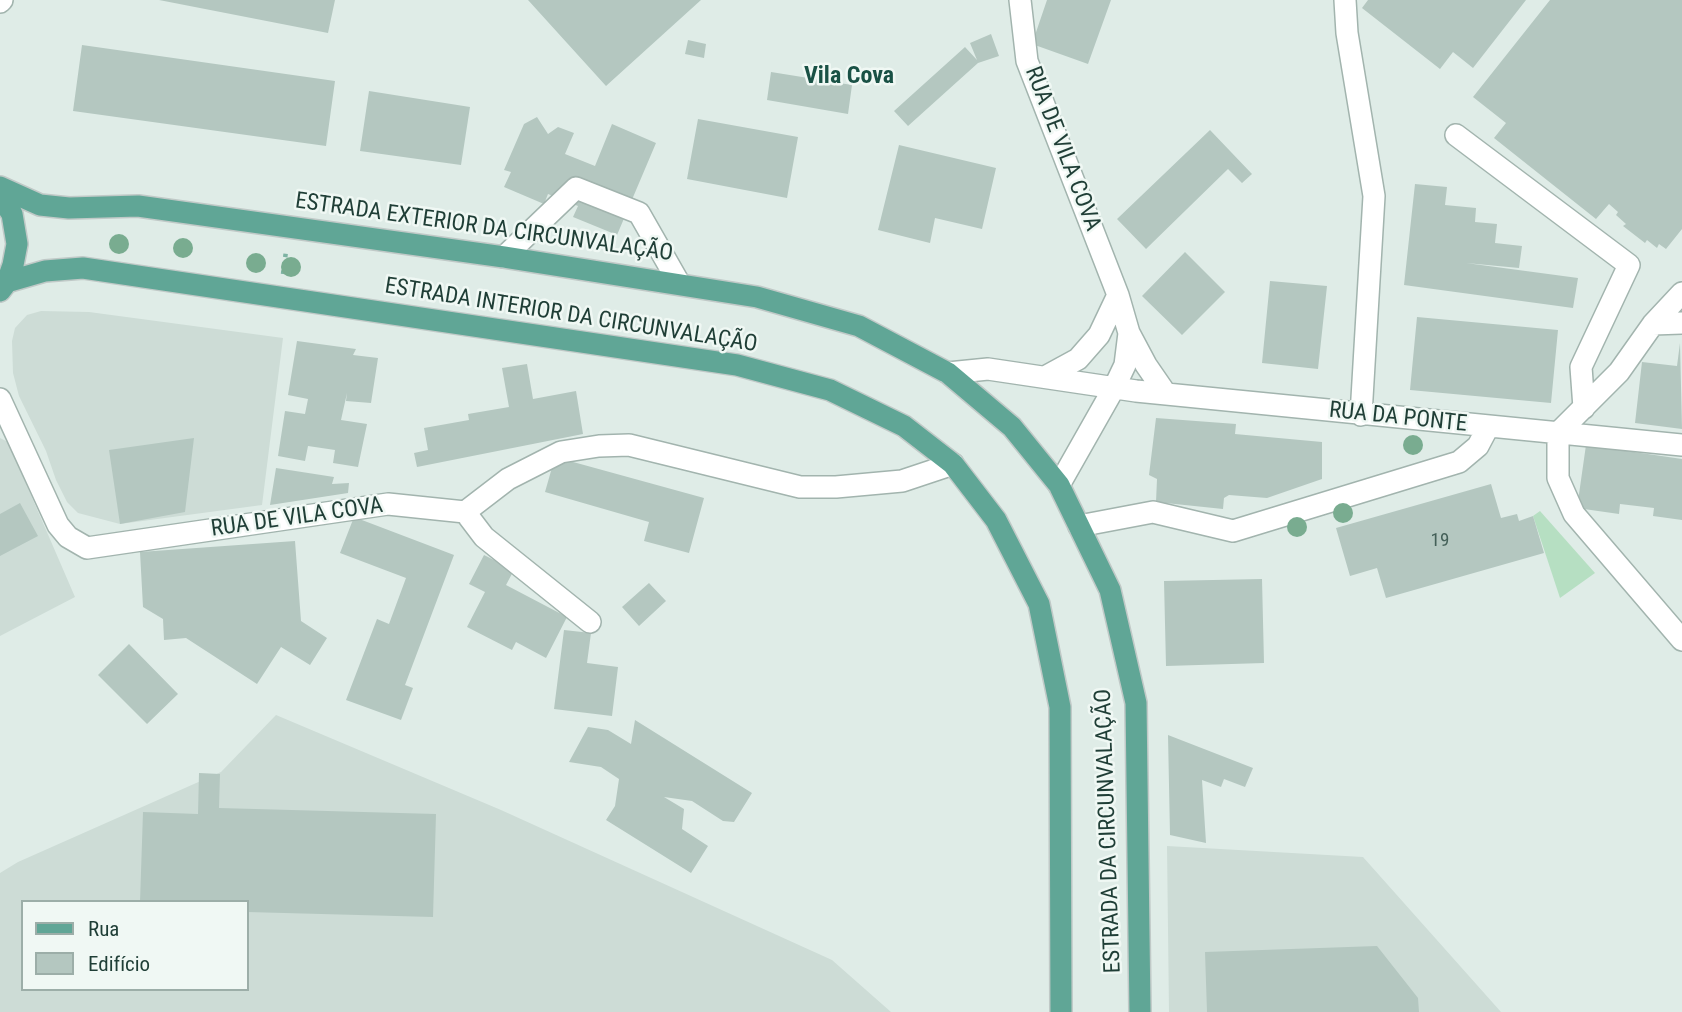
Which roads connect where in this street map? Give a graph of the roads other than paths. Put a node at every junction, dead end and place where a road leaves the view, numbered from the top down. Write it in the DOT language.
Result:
graph roads {
  1 [pos="1020,0"];
  2 [pos="1345,0"];
  3 [pos="1456,135"];
  4 [pos="0,187"];
  5 [pos="0,196"];
  6 [pos="504,257"];
  7 [pos="679,283"];
  8 [pos="3,286"];
  9 [pos="1682,293"];
  10 [pos="1118,295"];
  11 [pos="1682,323"];
  12 [pos="1653,324"];
  13 [pos="1129,333"];
  14 [pos="948,373"];
  15 [pos="1045,377"];
  16 [pos="1114,388"];
  17 [pos="1166,394"];
  18 [pos="0,399"];
  19 [pos="1584,408"];
  20 [pos="1361,415"];
  21 [pos="1488,427"];
  22 [pos="1558,433"];
  23 [pos="1682,445"];
  24 [pos="953,464"];
  25 [pos="1059,485"];
  26 [pos="465,512"];
  27 [pos="1079,526"];
  28 [pos="590,622"];
  29 [pos="1682,640"];
  30 [pos="1061,1012"];
  31 [pos="1140,1012"];
  1 -- 10 [label="street, RUA DE VILA COVA"];
  2 -- 20 [label="street"];
  3 -- 19 [label="street"];
  4 -- 6 [label="main road, ESTRADA EXTERIOR DA CIRCUNVALAÇÃO"];
  5 -- 8 [label="main road"];
  6 -- 7 [label="main road, ESTRADA EXTERIOR DA CIRCUNVALAÇÃO"];
  6 -- 7 [label="street"];
  7 -- 14 [label="main road, ESTRADA EXTERIOR DA CIRCUNVALAÇÃO"];
  8 -- 24 [label="main road, ESTRADA INTERIOR DA CIRCUNVALAÇÃO"];
  9 -- 12 [label="street"];
  10 -- 13 [label="street, RUA DE VILA COVA"];
  10 -- 15 [label="street"];
  11 -- 12 [label="street"];
  12 -- 19 [label="street"];
  13 -- 16 [label="street, RUA DE VILA COVA"];
  13 -- 17 [label="street, RUA DE VILA COVA"];
  14 -- 15 [label="street, RUA DA PONTE"];
  14 -- 25 [label="main road, ESTRADA DA CIRCUNVALAÇÃO"];
  15 -- 16 [label="street, RUA DA PONTE"];
  16 -- 17 [label="street, RUA DA PONTE"];
  16 -- 25 [label="street"];
  17 -- 20 [label="street, RUA DA PONTE"];
  18 -- 26 [label="street, RUA DE VILA COVA"];
  19 -- 22 [label="street"];
  20 -- 21 [label="street, RUA DA PONTE"];
  21 -- 22 [label="street, RUA DA PONTE"];
  21 -- 27 [label="street"];
  22 -- 23 [label="street, RUA DA PONTE"];
  22 -- 29 [label="street"];
  24 -- 26 [label="street"];
  24 -- 30 [label="main road, ESTRADA INTERIOR DA CIRCUNVALAÇÃO"];
  25 -- 27 [label="main road, ESTRADA DA CIRCUNVALAÇÃO"];
  26 -- 28 [label="street"];
  27 -- 31 [label="main road, ESTRADA DA CIRCUNVALAÇÃO"];
}
